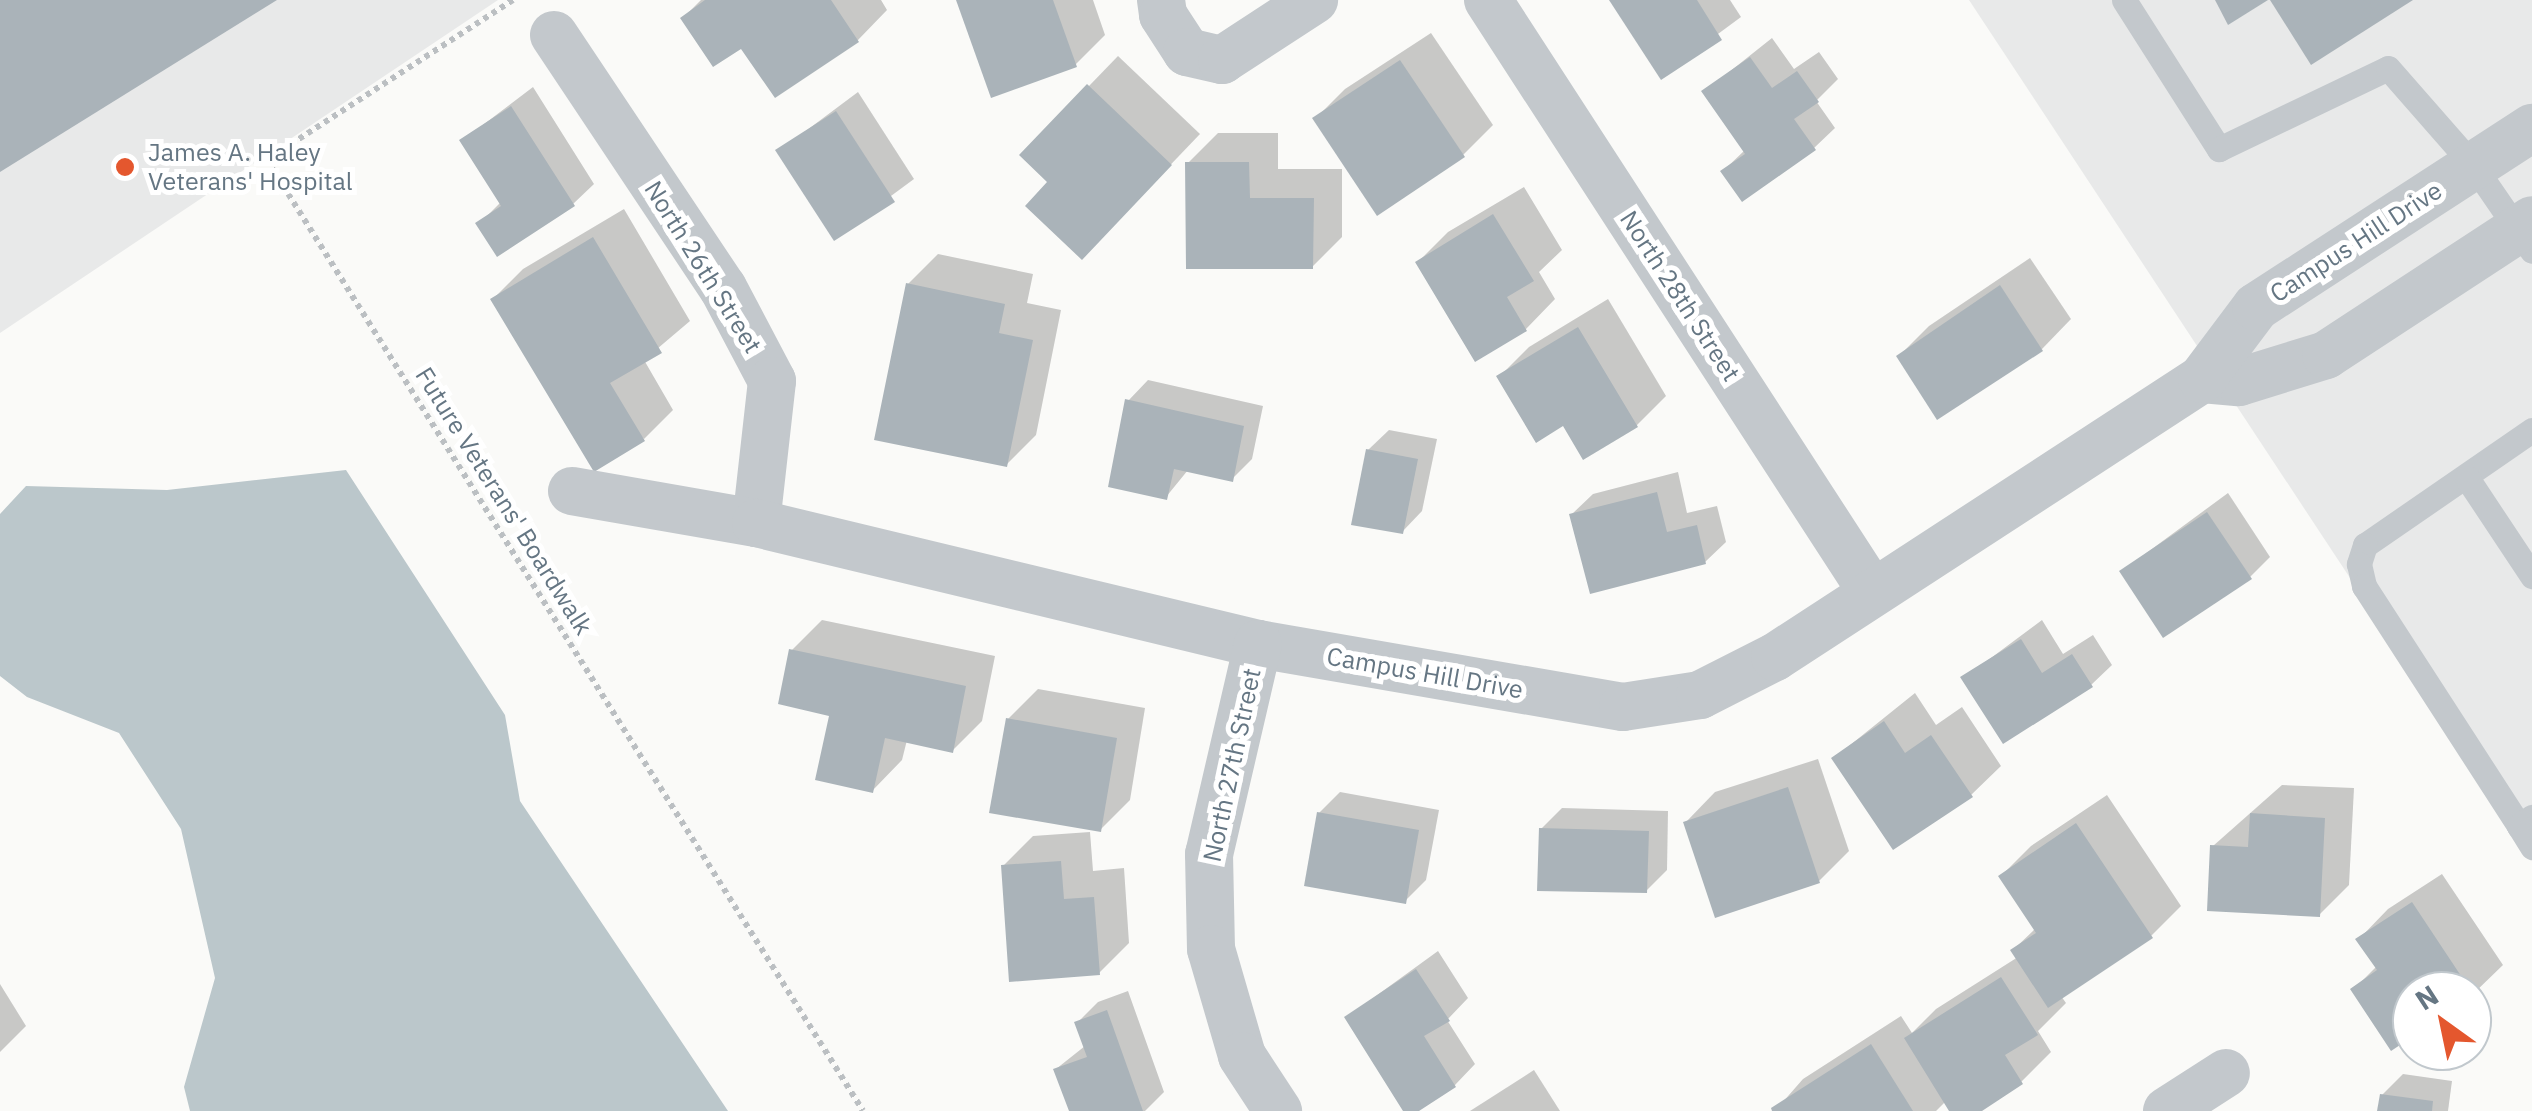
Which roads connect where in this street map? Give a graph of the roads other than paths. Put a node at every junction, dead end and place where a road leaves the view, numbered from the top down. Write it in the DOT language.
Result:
graph roads {
  1 [pos="1161,0"];
  2 [pos="1314,0"];
  3 [pos="1488,0"];
  4 [pos="2124,0"];
  5 [pos="554,35"];
  6 [pos="2532,128"];
  7 [pos="2474,166"];
  8 [pos="2527,233"];
  9 [pos="2202,379"];
  10 [pos="2532,430"];
  11 [pos="2468,478"];
  12 [pos="572,490"];
  13 [pos="756,523"];
  14 [pos="2532,576"];
  15 [pos="1872,592"];
  16 [pos="1258,644"];
  17 [pos="2528,830"];
  18 [pos="2226,1074"];
  19 [pos="1278,1111"];
  20 [pos="2167,1111"];
  1 -- 2 [label="street"];
  3 -- 15 [label="street, North 28th Street"];
  4 -- 7 [label="lane"];
  5 -- 13 [label="street, North 26th Street"];
  6 -- 7 [label="street, Campus Hill Drive"];
  7 -- 8 [label="lane"];
  7 -- 9 [label="street, Campus Hill Drive"];
  8 -- 9 [label="street"];
  9 -- 15 [label="street, Campus Hill Drive"];
  10 -- 11 [label="lane"];
  11 -- 14 [label="lane"];
  11 -- 17 [label="lane"];
  12 -- 13 [label="street, Campus Hill Drive"];
  13 -- 16 [label="street, Campus Hill Drive"];
  15 -- 16 [label="street, Campus Hill Drive"];
  16 -- 19 [label="street, North 27th Street"];
  18 -- 20 [label="street"];
}
